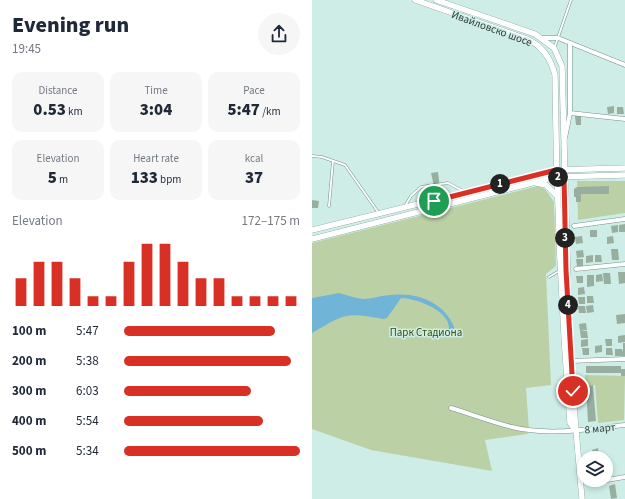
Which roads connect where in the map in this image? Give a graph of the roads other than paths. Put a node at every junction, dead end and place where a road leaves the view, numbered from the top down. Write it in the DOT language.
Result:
graph roads {
  1 [pos="414,0"];
  2 [pos="436,0"];
  3 [pos="571,0"];
  4 [pos="461,8"];
  5 [pos="459,14"];
  6 [pos="542,38"];
  7 [pos="558,38"];
  8 [pos="570,43"];
  9 [pos="554,48"];
  10 [pos="549,57"];
  11 [pos="625,65"];
  12 [pos="570,113"];
  13 [pos="625,119"];
  14 [pos="564,139"];
  15 [pos="312,156"];
  16 [pos="333,161"];
  17 [pos="625,168"];
  18 [pos="564,169"];
  19 [pos="556,170"];
  20 [pos="625,175"];
  21 [pos="556,177"];
  22 [pos="564,177"];
  23 [pos="532,183"];
  24 [pos="466,192"];
  25 [pos="557,196"];
  26 [pos="329,206"];
  27 [pos="403,209"];
  28 [pos="380,214"];
  29 [pos="625,218"];
  30 [pos="574,226"];
  31 [pos="312,230"];
  32 [pos="312,239"];
  33 [pos="625,264"];
  34 [pos="576,269"];
  35 [pos="560,270"];
  36 [pos="549,277"];
  37 [pos="625,359"];
  38 [pos="570,361"];
  39 [pos="451,408"];
  40 [pos="625,425"];
  41 [pos="575,430"];
  42 [pos="625,477"];
  43 [pos="613,479"];
  44 [pos="582,499"];
  1 -- 5 [label="main road, Ивайловско шосе"];
  2 -- 4 [label="main road, Ивайловско шосе"];
  3 -- 7 [label="lane"];
  4 -- 5 [label="lane"];
  4 -- 6 [label="main road, Ивайловско шосе"];
  5 -- 10 [label="main road, Ивайловско шосе"];
  6 -- 7 [label="street"];
  6 -- 9 [label="main road, Ивайловско шосе"];
  7 -- 8 [label="street"];
  7 -- 9 [label="lane"];
  8 -- 11 [label="street"];
  8 -- 12 [label="street"];
  9 -- 10 [label="lane"];
  9 -- 14 [label="main road, Ивайловско шосе"];
  10 -- 19 [label="main road, Ивайловско шосе"];
  12 -- 13 [label="street"];
  12 -- 14 [label="street"];
  14 -- 18 [label="main road, Ивайловско шосе"];
  15 -- 16 [label="lane"];
  16 -- 26 [label="lane"];
  16 -- 28 [label="lane"];
  17 -- 18 [label="main road"];
  18 -- 19 [label="main road"];
  18 -- 22 [label="main road, Ивайловско шосе"];
  19 -- 21 [label="main road, Ивайловско шосе"];
  19 -- 24 [label="main road"];
  20 -- 22 [label="main road"];
  21 -- 22 [label="main road"];
  21 -- 23 [label="main road"];
  21 -- 25 [label="main road, Ивайловско шосе"];
  22 -- 38 [label="main road, Ивайловско шосе"];
  23 -- 25 [label="main road"];
  23 -- 32 [label="main road"];
  24 -- 27 [label="main road"];
  24 -- 27 [label="lane"];
  25 -- 35 [label="main road, Ивайловско шосе"];
  27 -- 28 [label="main road"];
  28 -- 31 [label="main road"];
  29 -- 30 [label="street"];
  33 -- 34 [label="street"];
  35 -- 36 [label="lane"];
  35 -- 41 [label="main road, Ивайловско шосе"];
  37 -- 38 [label="street"];
  38 -- 41 [label="main road, Ивайловско шосе"];
  39 -- 41 [label="street, 8 март"];
  40 -- 41 [label="street, 8 март"];
  41 -- 44 [label="main road"];
  42 -- 43 [label="street"];
}
